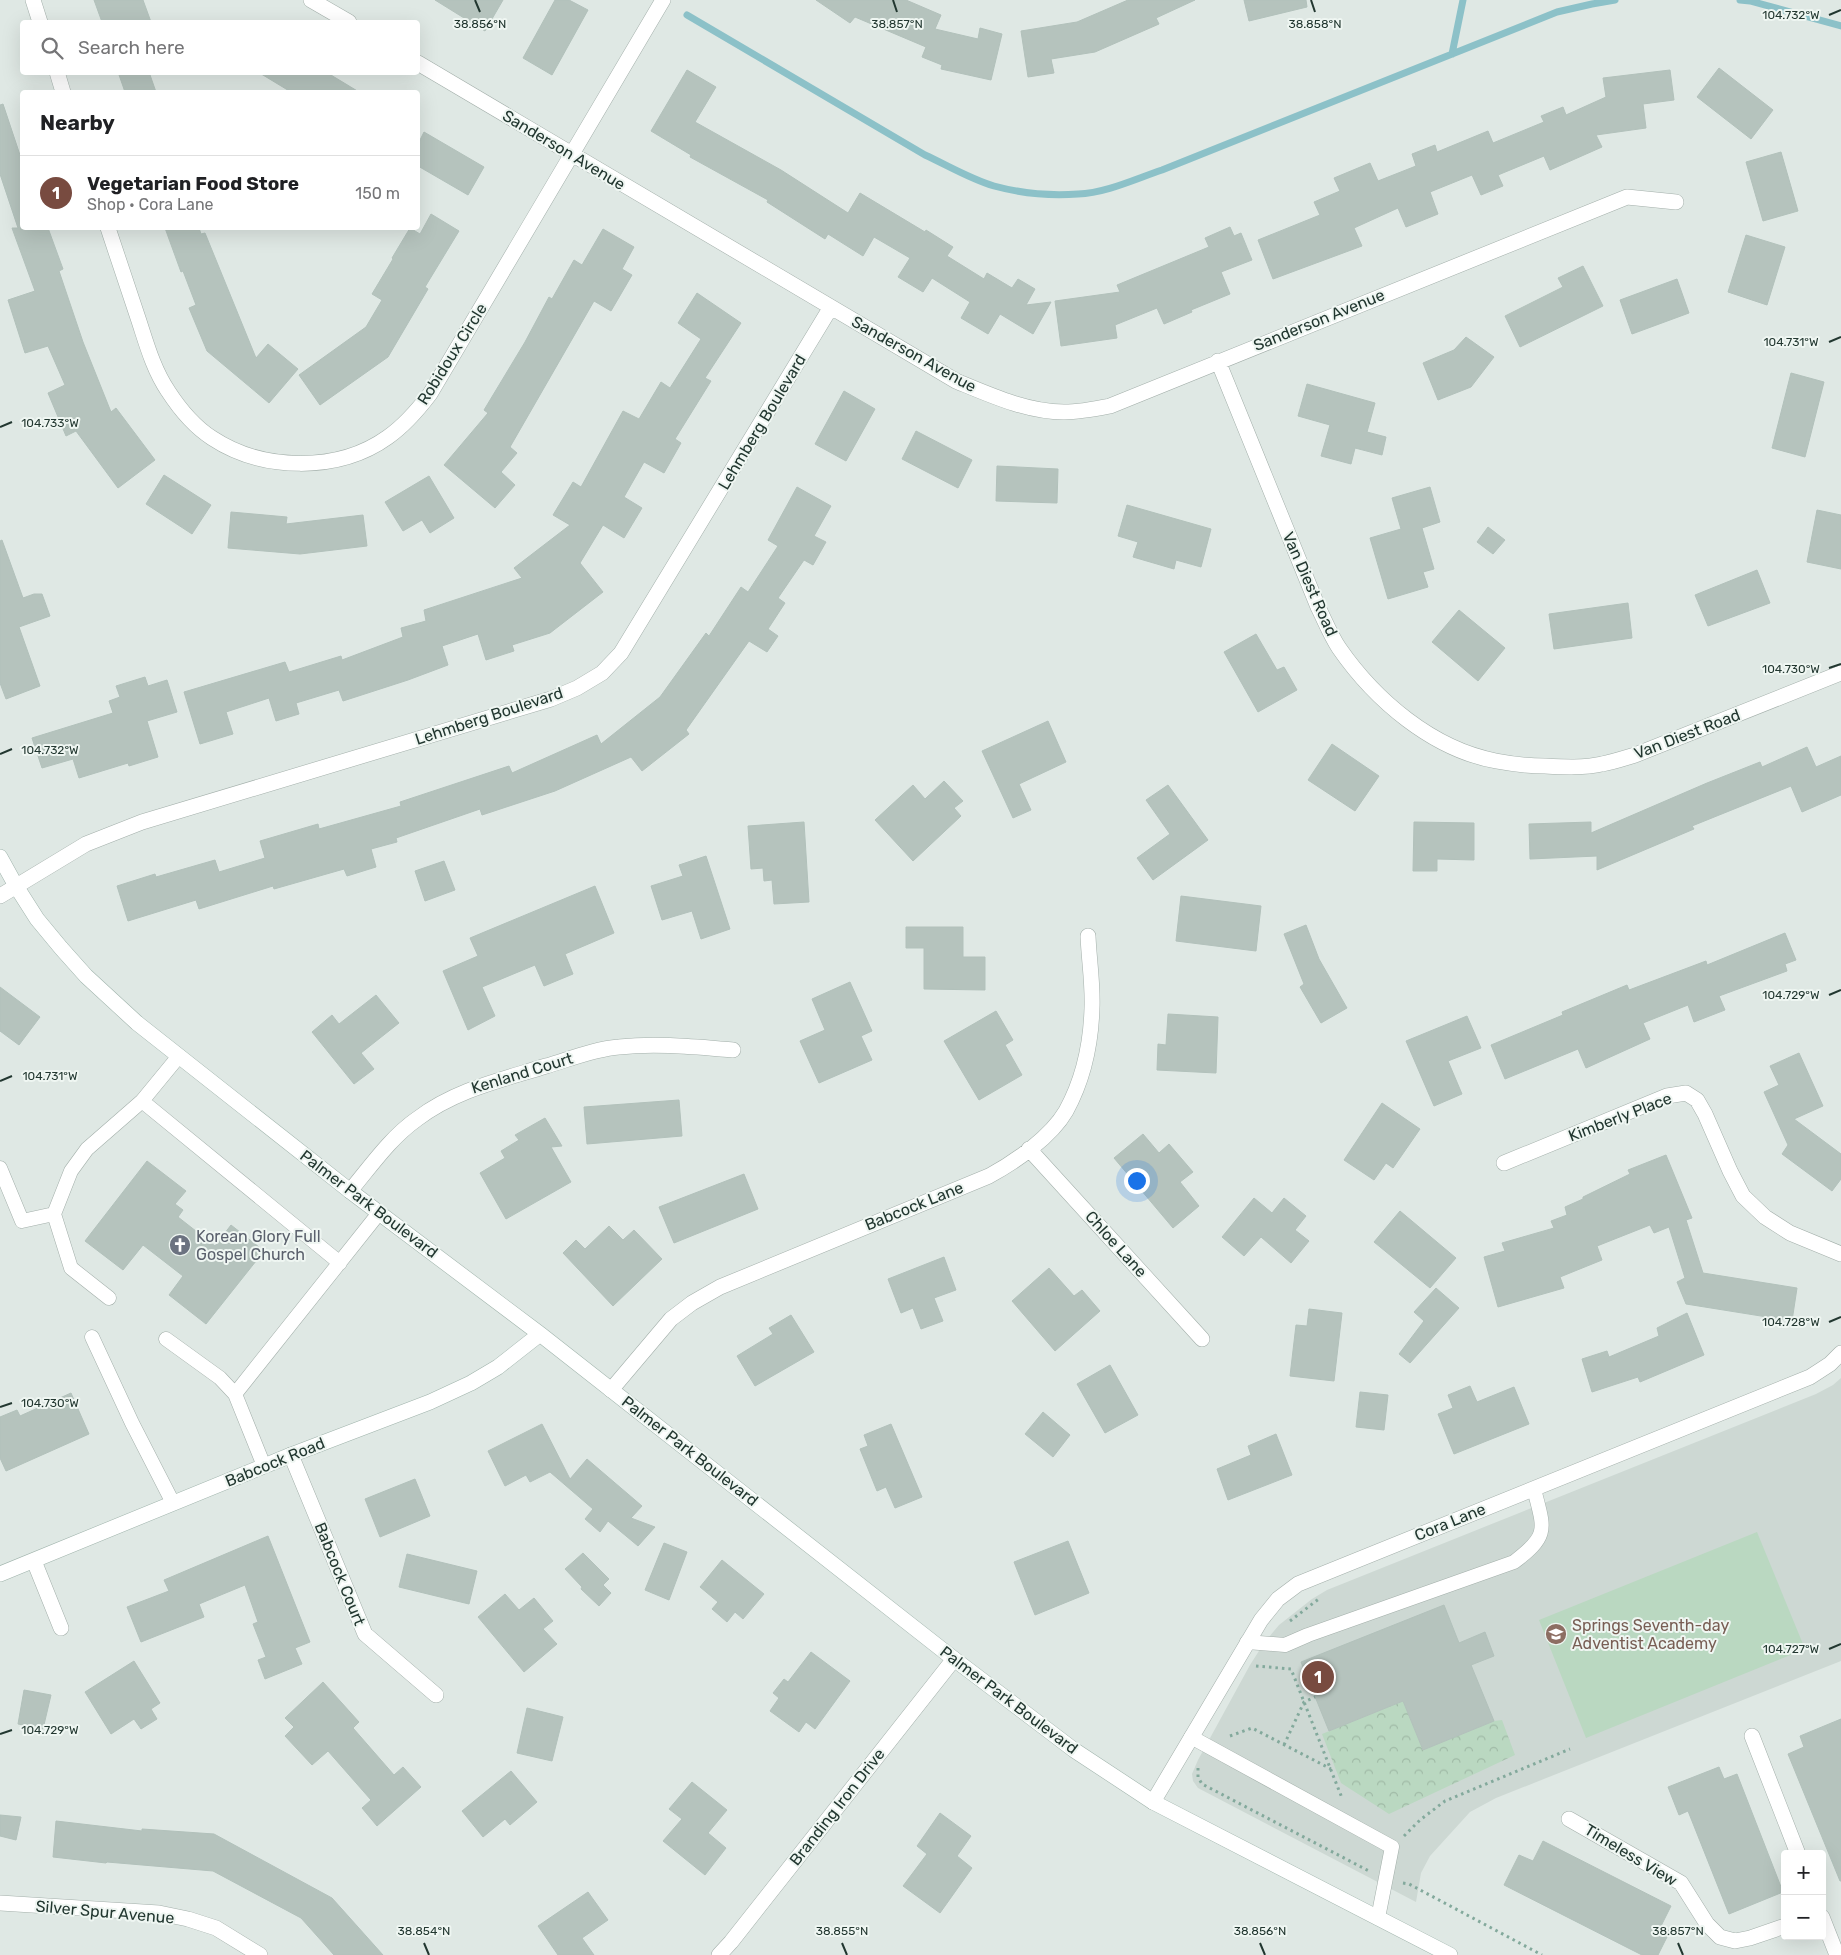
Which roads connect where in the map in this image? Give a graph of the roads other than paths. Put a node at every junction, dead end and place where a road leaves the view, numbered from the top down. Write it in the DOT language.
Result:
graph roads {
  1 [pos="33,0"];
  2 [pos="311,0"];
  3 [pos="663,0"];
  4 [pos="39,20"];
  5 [pos="346,20"];
  6 [pos="420,64"];
  7 [pos="58,75"];
  8 [pos="62,90"];
  9 [pos="571,155"];
  10 [pos="1676,202"];
  11 [pos="109,230"];
  12 [pos="831,307"];
  13 [pos="1218,361"];
  14 [pos="1841,673"];
  15 [pos="0,857"];
  16 [pos="16,886"];
  17 [pos="0,896"];
  18 [pos="1088,936"];
  19 [pos="733,1050"];
  20 [pos="179,1056"];
  21 [pos="142,1101"];
  22 [pos="1029,1149"];
  23 [pos="1504,1163"];
  24 [pos="0,1168"];
  25 [pos="350,1191"];
  26 [pos="380,1213"];
  27 [pos="54,1214"];
  28 [pos="1841,1254"];
  29 [pos="340,1263"];
  30 [pos="109,1298"];
  31 [pos="540,1334"];
  32 [pos="92,1337"];
  33 [pos="166,1338"];
  34 [pos="1202,1339"];
  35 [pos="1841,1353"];
  36 [pos="611,1390"];
  37 [pos="235,1394"];
  38 [pos="291,1455"];
  39 [pos="264,1466"];
  40 [pos="1534,1489"];
  41 [pos="173,1503"];
  42 [pos="34,1561"];
  43 [pos="0,1574"];
  44 [pos="61,1628"];
  45 [pos="1248,1642"];
  46 [pos="954,1658"];
  47 [pos="436,1695"];
  48 [pos="1752,1736"];
  49 [pos="1191,1737"];
  50 [pos="1153,1802"];
  51 [pos="1569,1819"];
  52 [pos="1796,1850"];
  53 [pos="0,1904"];
  54 [pos="1378,1918"];
  55 [pos="1781,1927"];
  56 [pos="1826,1927"];
  57 [pos="260,1955"];
  58 [pos="718,1955"];
  59 [pos="1450,1955"];
  60 [pos="1837,1955"];
  1 -- 4 [label="street"];
  2 -- 5 [label="street"];
  3 -- 9 [label="street, Robidoux Circle"];
  6 -- 9 [label="street, Sanderson Avenue"];
  7 -- 8 [label="street"];
  9 -- 11 [label="street, Robidoux Circle"];
  9 -- 12 [label="street, Sanderson Avenue"];
  10 -- 13 [label="street, Sanderson Avenue"];
  12 -- 13 [label="street, Sanderson Avenue"];
  12 -- 16 [label="street, Lehmberg Boulevard"];
  13 -- 14 [label="street, Van Diest Road"];
  15 -- 16 [label="street, Palmer Park Boulevard"];
  16 -- 17 [label="street, Lehmberg Boulevard"];
  16 -- 20 [label="street, Palmer Park Boulevard"];
  18 -- 22 [label="street, Babcock Lane"];
  19 -- 25 [label="street, Kenland Court"];
  20 -- 21 [label="lane"];
  20 -- 25 [label="street, Palmer Park Boulevard"];
  21 -- 27 [label="lane"];
  21 -- 29 [label="lane"];
  22 -- 34 [label="street, Chloe Lane"];
  22 -- 36 [label="street, Babcock Lane"];
  23 -- 28 [label="street, Kimberly Place"];
  24 -- 27 [label="lane"];
  25 -- 26 [label="street, Palmer Park Boulevard"];
  26 -- 29 [label="lane"];
  26 -- 31 [label="street, Palmer Park Boulevard"];
  27 -- 30 [label="lane"];
  29 -- 37 [label="lane"];
  31 -- 36 [label="street, Palmer Park Boulevard"];
  31 -- 38 [label="street, Babcock Road"];
  32 -- 41 [label="lane"];
  33 -- 37 [label="lane"];
  35 -- 40 [label="street, Cora Lane"];
  36 -- 46 [label="street, Palmer Park Boulevard"];
  37 -- 39 [label="lane"];
  38 -- 39 [label="street, Babcock Road"];
  38 -- 47 [label="street, Babcock Court"];
  39 -- 41 [label="street, Babcock Road"];
  40 -- 45 [label="street, Cora Lane"];
  40 -- 45 [label="lane"];
  41 -- 42 [label="street, Babcock Road"];
  42 -- 43 [label="street, Babcock Road"];
  42 -- 44 [label="street"];
  45 -- 49 [label="street, Cora Lane"];
  46 -- 50 [label="street, Palmer Park Boulevard"];
  46 -- 58 [label="street, Branding Iron Drive"];
  48 -- 52 [label="street"];
  49 -- 50 [label="street, Cora Lane"];
  49 -- 54 [label="lane"];
  50 -- 54 [label="street, Palmer Park Boulevard"];
  51 -- 55 [label="street, Timeless View"];
  53 -- 57 [label="street, Silver Spur Avenue"];
  54 -- 59 [label="street, Palmer Park Boulevard"];
  56 -- 60 [label="street"];
}
